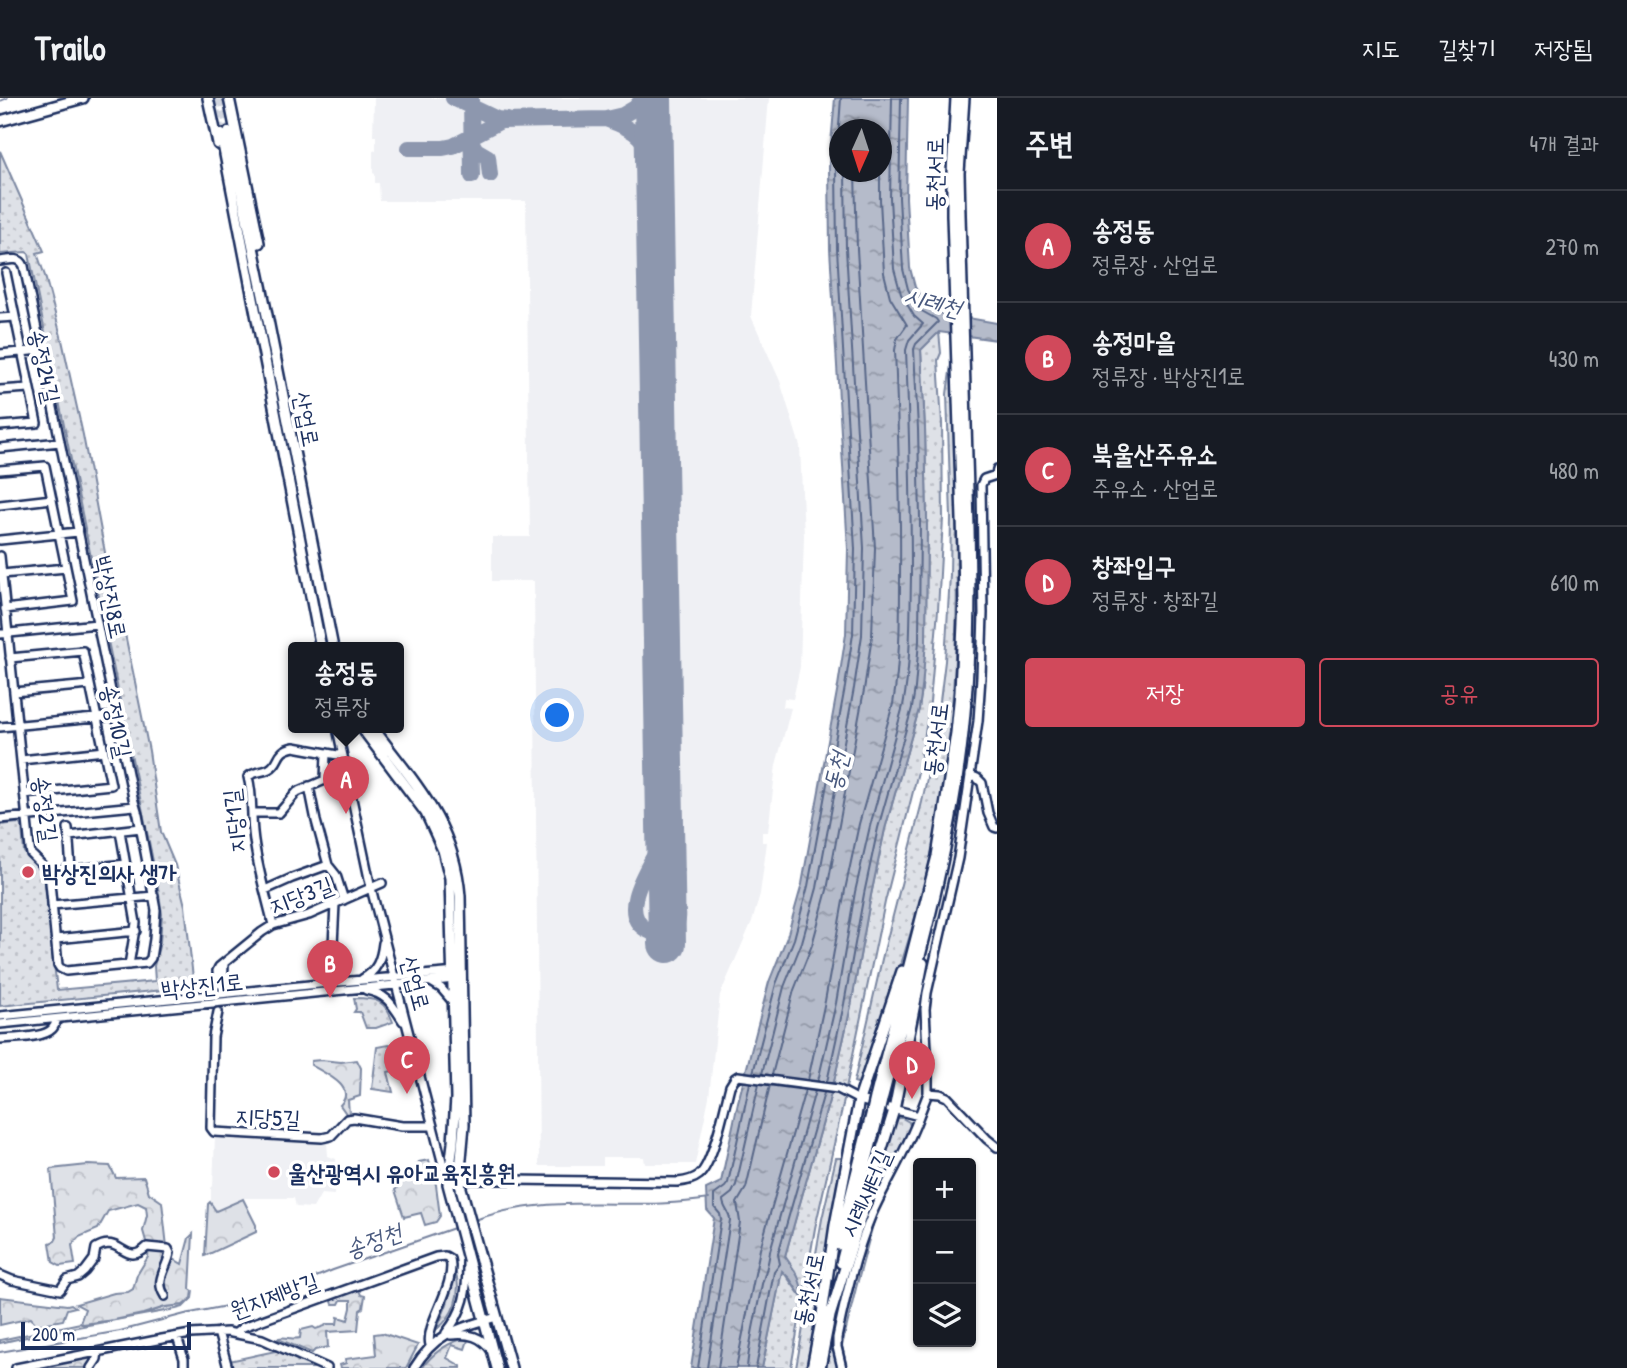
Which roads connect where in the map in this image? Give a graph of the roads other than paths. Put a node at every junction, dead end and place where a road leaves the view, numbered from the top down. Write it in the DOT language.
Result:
graph roads {
  1 [pos="83,98"];
  2 [pos="208,98"];
  3 [pos="229,98"];
  4 [pos="956,98"];
  5 [pos="964,98"];
  6 [pos="0,121"];
  7 [pos="225,133"];
  8 [pos="0,261"];
  9 [pos="6,273"];
  10 [pos="4,282"];
  11 [pos="958,283"];
  12 [pos="15,317"];
  13 [pos="0,318"];
  14 [pos="41,350"];
  15 [pos="22,352"];
  16 [pos="0,354"];
  17 [pos="272,363"];
  18 [pos="29,388"];
  19 [pos="0,390"];
  20 [pos="0,426"];
  21 [pos="60,442"];
  22 [pos="0,448"];
  23 [pos="997,469"];
  24 [pos="0,470"];
  25 [pos="52,499"];
  26 [pos="0,505"];
  27 [pos="79,532"];
  28 [pos="59,534"];
  29 [pos="0,540"];
  30 [pos="0,556"];
  31 [pos="66,568"];
  32 [pos="2,574"];
  33 [pos="5,608"];
  34 [pos="97,624"];
  35 [pos="4,633"];
  36 [pos="320,642"];
  37 [pos="332,642"];
  38 [pos="10,658"];
  39 [pos="90,685"];
  40 [pos="14,692"];
  41 [pos="116,716"];
  42 [pos="97,718"];
  43 [pos="17,726"];
  44 [pos="0,727"];
  45 [pos="338,733"];
  46 [pos="366,733"];
  47 [pos="377,733"];
  48 [pos="104,751"];
  49 [pos="326,753"];
  50 [pos="343,756"];
  51 [pos="20,760"];
  52 [pos="347,774"];
  53 [pos="970,775"];
  54 [pos="325,780"];
  55 [pos="309,786"];
  56 [pos="24,794"];
  57 [pos="135,806"];
  58 [pos="252,813"];
  59 [pos="26,817"];
  60 [pos="0,819"];
  61 [pos="141,828"];
  62 [pos="997,828"];
  63 [pos="120,831"];
  64 [pos="126,864"];
  65 [pos="328,865"];
  66 [pos="71,870"];
  67 [pos="49,872"];
  68 [pos="382,883"];
  69 [pos="370,888"];
  70 [pos="265,890"];
  71 [pos="932,891"];
  72 [pos="153,896"];
  73 [pos="132,898"];
  74 [pos="344,900"];
  75 [pos="335,904"];
  76 [pos="52,905"];
  77 [pos="273,925"];
  78 [pos="136,931"];
  79 [pos="383,936"];
  80 [pos="56,939"];
  81 [pos="453,957"];
  82 [pos="148,962"];
  83 [pos="224,963"];
  84 [pos="129,965"];
  85 [pos="457,975"];
  86 [pos="429,978"];
  87 [pos="395,981"];
  88 [pos="338,982"];
  89 [pos="218,984"];
  90 [pos="357,984"];
  91 [pos="223,993"];
  92 [pos="454,1005"];
  93 [pos="218,1012"];
  94 [pos="0,1016"];
  95 [pos="57,1018"];
  96 [pos="0,1024"];
  97 [pos="408,1031"];
  98 [pos="0,1039"];
  99 [pos="928,1093"];
  100 [pos="859,1100"];
  101 [pos="894,1110"];
  102 [pos="919,1116"];
  103 [pos="433,1126"];
  104 [pos="997,1147"];
  105 [pos="459,1181"];
  106 [pos="448,1184"];
  107 [pos="467,1258"];
  108 [pos="0,1275"];
  109 [pos="165,1296"];
  110 [pos="826,1315"];
  111 [pos="497,1317"];
  112 [pos="484,1321"];
  113 [pos="218,1332"];
  114 [pos="236,1333"];
  115 [pos="177,1337"];
  116 [pos="440,1339"];
  117 [pos="430,1345"];
  118 [pos="98,1352"];
  119 [pos="492,1352"];
  120 [pos="16,1368"];
  121 [pos="91,1368"];
  122 [pos="184,1368"];
  123 [pos="228,1368"];
  124 [pos="327,1368"];
  125 [pos="414,1368"];
  126 [pos="497,1368"];
  127 [pos="511,1368"];
  128 [pos="812,1368"];
  129 [pos="820,1368"];
  130 [pos="842,1368"];
  1 -- 6 [label="main road"];
  2 -- 17 [label="main road, 산업로"];
  3 -- 17 [label="main road, 산업로"];
  4 -- 11 [label="main road, 동천서로"];
  5 -- 11 [label="main road, 동천서로"];
  7 -- 17 [label="main road, 산업로"];
  8 -- 14 [label="street, 박상진8로"];
  9 -- 10 [label="street, 송정24길"];
  10 -- 12 [label="street, 송정24길"];
  11 -- 71 [label="main road, 동천서로"];
  12 -- 13 [label="street"];
  12 -- 15 [label="street, 송정24길"];
  14 -- 15 [label="street"];
  14 -- 21 [label="street, 박상진8로"];
  15 -- 16 [label="street"];
  15 -- 18 [label="street, 송정24길"];
  17 -- 36 [label="main road, 산업로"];
  17 -- 37 [label="main road, 산업로"];
  18 -- 19 [label="street"];
  18 -- 20 [label="street, 송정24길"];
  21 -- 22 [label="street"];
  21 -- 27 [label="street, 박상진8로"];
  23 -- 53 [label="street"];
  24 -- 25 [label="street"];
  25 -- 26 [label="street"];
  25 -- 28 [label="street"];
  27 -- 28 [label="street"];
  27 -- 34 [label="street, 박상진8로"];
  28 -- 29 [label="street"];
  28 -- 31 [label="street"];
  30 -- 32 [label="street, 송정2길"];
  31 -- 32 [label="street"];
  31 -- 33 [label="street"];
  32 -- 33 [label="street, 송정2길"];
  33 -- 35 [label="street, 송정2길"];
  34 -- 35 [label="street"];
  34 -- 41 [label="street, 박상진8로"];
  35 -- 38 [label="street, 송정2길"];
  38 -- 39 [label="street, 송정10길"];
  38 -- 40 [label="street, 송정2길"];
  39 -- 40 [label="street"];
  39 -- 42 [label="street, 송정10길"];
  40 -- 43 [label="street, 송정2길"];
  41 -- 42 [label="street"];
  41 -- 57 [label="street, 박상진8로"];
  42 -- 43 [label="street"];
  42 -- 48 [label="street, 송정10길"];
  43 -- 44 [label="street"];
  43 -- 51 [label="street, 송정2길"];
  45 -- 50 [label="street, 산업로"];
  46 -- 81 [label="main road"];
  47 -- 85 [label="main road"];
  48 -- 51 [label="street"];
  48 -- 56 [label="street, 송정10길"];
  49 -- 50 [label="street, 지당1길"];
  49 -- 54 [label="street"];
  49 -- 58 [label="street, 지당1길"];
  50 -- 52 [label="street, 산업로"];
  51 -- 56 [label="street, 송정2길"];
  52 -- 54 [label="street"];
  52 -- 69 [label="street, 산업로"];
  53 -- 62 [label="street"];
  53 -- 99 [label="street"];
  54 -- 55 [label="street"];
  55 -- 58 [label="street"];
  55 -- 65 [label="street"];
  56 -- 59 [label="street, 송정2길"];
  57 -- 59 [label="street"];
  57 -- 61 [label="street, 박상진8로"];
  58 -- 70 [label="street, 지당1길"];
  59 -- 60 [label="street"];
  59 -- 67 [label="street, 송정2길"];
  61 -- 63 [label="street"];
  61 -- 72 [label="street, 박상진8로"];
  63 -- 64 [label="street"];
  63 -- 66 [label="street"];
  64 -- 66 [label="street"];
  64 -- 73 [label="street"];
  65 -- 70 [label="street"];
  65 -- 74 [label="street"];
  66 -- 67 [label="street"];
  67 -- 76 [label="street, 송정2길"];
  68 -- 69 [label="street, 지당3길"];
  69 -- 74 [label="street, 지당3길"];
  69 -- 79 [label="street, 산업로"];
  70 -- 77 [label="street, 지당1길"];
  71 -- 100 [label="main road"];
  71 -- 101 [label="main road"];
  71 -- 110 [label="main road, 동천서로, bridge"];
  72 -- 73 [label="street"];
  72 -- 82 [label="street, 박상진8로"];
  73 -- 76 [label="street"];
  73 -- 78 [label="street"];
  74 -- 75 [label="street, 지당3길"];
  75 -- 77 [label="street, 지당3길"];
  75 -- 88 [label="street"];
  76 -- 80 [label="street, 송정2길"];
  77 -- 83 [label="street, 지당3길"];
  78 -- 80 [label="street"];
  78 -- 84 [label="street"];
  79 -- 87 [label="street, 산업로"];
  79 -- 90 [label="street"];
  80 -- 84 [label="street, 송정2길"];
  81 -- 85 [label="main road"];
  81 -- 86 [label="street"];
  82 -- 84 [label="street, 송정2길"];
  83 -- 89 [label="street"];
  83 -- 91 [label="street"];
  85 -- 86 [label="street, 박상진1로"];
  85 -- 92 [label="main road"];
  85 -- 105 [label="main road"];
  86 -- 87 [label="street, 박상진1로"];
  86 -- 92 [label="street"];
  87 -- 90 [label="street, 박상진1로"];
  87 -- 97 [label="street, 산업로"];
  88 -- 90 [label="street, 박상진1로"];
  88 -- 91 [label="street, 박상진1로"];
  90 -- 95 [label="street, 박상진1로"];
  90 -- 97 [label="street"];
  91 -- 94 [label="street, 박상진1로"];
  92 -- 106 [label="main road"];
  93 -- 103 [label="street, 지당5길"];
  95 -- 96 [label="street, 박상진1로"];
  95 -- 98 [label="street"];
  97 -- 103 [label="street, 산업로"];
  99 -- 102 [label="street, 시례새터길"];
  99 -- 104 [label="street"];
  100 -- 101 [label="street"];
  100 -- 105 [label="street"];
  100 -- 110 [label="main road"];
  101 -- 102 [label="street"];
  101 -- 110 [label="main road"];
  102 -- 130 [label="street, 시례새터길"];
  103 -- 106 [label="street, 산업로"];
  105 -- 106 [label="street"];
  105 -- 111 [label="main road"];
  106 -- 107 [label="main road, 산업로"];
  107 -- 112 [label="main road, 산업로"];
  107 -- 116 [label="street"];
  108 -- 109 [label="street"];
  110 -- 128 [label="main road, 동천서로"];
  110 -- 129 [label="main road, 동천서로"];
  111 -- 112 [label="street"];
  111 -- 127 [label="main road"];
  112 -- 116 [label="street"];
  112 -- 119 [label="main road, 산업로"];
  113 -- 114 [label="street, 원지제방길"];
  113 -- 115 [label="street, 원지제방길"];
  113 -- 123 [label="street"];
  114 -- 117 [label="street, 원지제방길"];
  114 -- 124 [label="street"];
  115 -- 118 [label="street, 원지제방길"];
  115 -- 122 [label="street"];
  116 -- 117 [label="street"];
  116 -- 119 [label="street"];
  117 -- 125 [label="street"];
  118 -- 120 [label="street, 원지제방길"];
  118 -- 121 [label="street"];
  119 -- 126 [label="main road, 산업로"];
}
